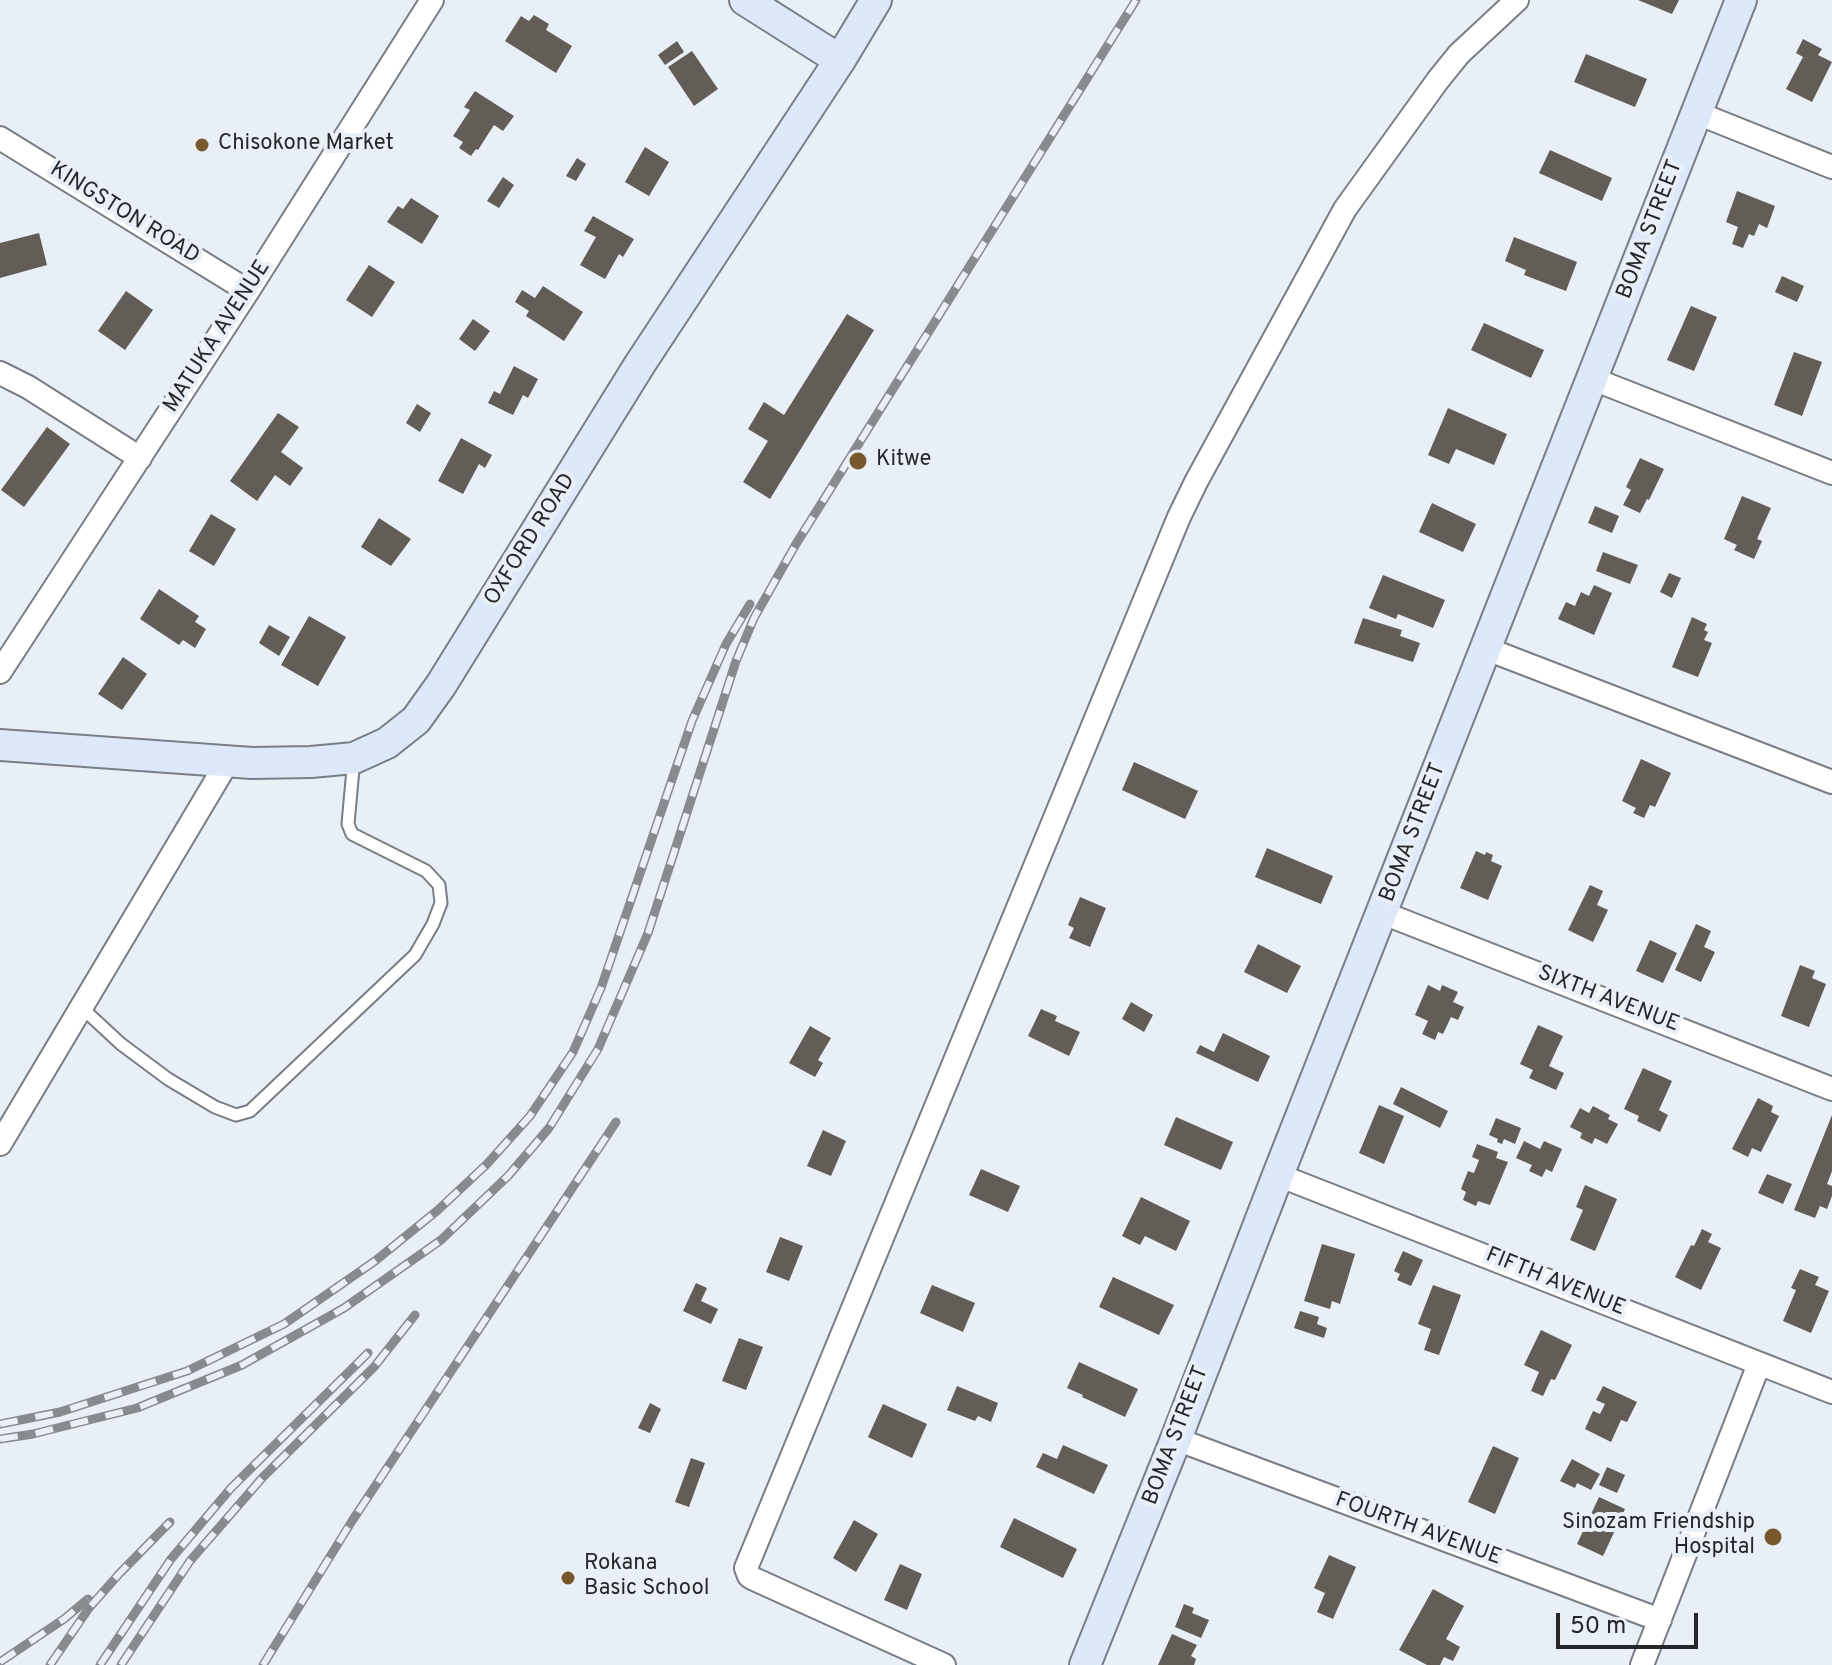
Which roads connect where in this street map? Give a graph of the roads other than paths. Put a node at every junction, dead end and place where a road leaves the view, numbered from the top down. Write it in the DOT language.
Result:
graph roads {
  1 [pos="432,0"];
  2 [pos="745,0"];
  3 [pos="876,0"];
  4 [pos="1517,0"];
  5 [pos="1741,0"];
  6 [pos="840,60"];
  7 [pos="1697,113"];
  8 [pos="0,138"];
  9 [pos="1832,167"];
  10 [pos="248,291"];
  11 [pos="0,373"];
  12 [pos="1593,379"];
  13 [pos="140,458"];
  14 [pos="1832,473"];
  15 [pos="1487,649"];
  16 [pos="0,672"];
  17 [pos="0,745"];
  18 [pos="354,758"];
  19 [pos="228,761"];
  20 [pos="1832,782"];
  21 [pos="1383,913"];
  22 [pos="81,1007"];
  23 [pos="1832,1089"];
  24 [pos="0,1144"];
  25 [pos="1278,1175"];
  26 [pos="1759,1364"];
  27 [pos="1832,1392"];
  28 [pos="1176,1439"];
  29 [pos="1660,1620"];
  30 [pos="944,1665"];
  31 [pos="1085,1665"];
  32 [pos="1642,1665"];
  1 -- 10 [label="street, MATUKA AVENUE"];
  2 -- 6 [label="street"];
  3 -- 6 [label="street, OXFORD ROAD"];
  4 -- 30 [label="street"];
  5 -- 7 [label="street, BOMA STREET"];
  6 -- 18 [label="street, OXFORD ROAD"];
  7 -- 9 [label="street"];
  7 -- 12 [label="street, BOMA STREET"];
  8 -- 10 [label="street, KINGSTON ROAD"];
  10 -- 13 [label="street, MATUKA AVENUE"];
  11 -- 13 [label="street"];
  12 -- 14 [label="street"];
  12 -- 15 [label="street, BOMA STREET"];
  13 -- 16 [label="street, MATUKA AVENUE"];
  15 -- 20 [label="street"];
  15 -- 21 [label="street, BOMA STREET"];
  17 -- 19 [label="street, OXFORD ROAD"];
  18 -- 19 [label="street, OXFORD ROAD"];
  18 -- 22 [label="lane"];
  19 -- 22 [label="street"];
  21 -- 23 [label="street, SIXTH AVENUE"];
  21 -- 25 [label="street, BOMA STREET"];
  22 -- 24 [label="street"];
  25 -- 26 [label="street, FIFTH AVENUE"];
  25 -- 28 [label="street, BOMA STREET"];
  26 -- 27 [label="street, FIFTH AVENUE"];
  26 -- 29 [label="street"];
  28 -- 29 [label="street, FOURTH AVENUE"];
  28 -- 31 [label="street, BOMA STREET"];
  29 -- 32 [label="street"];
}
